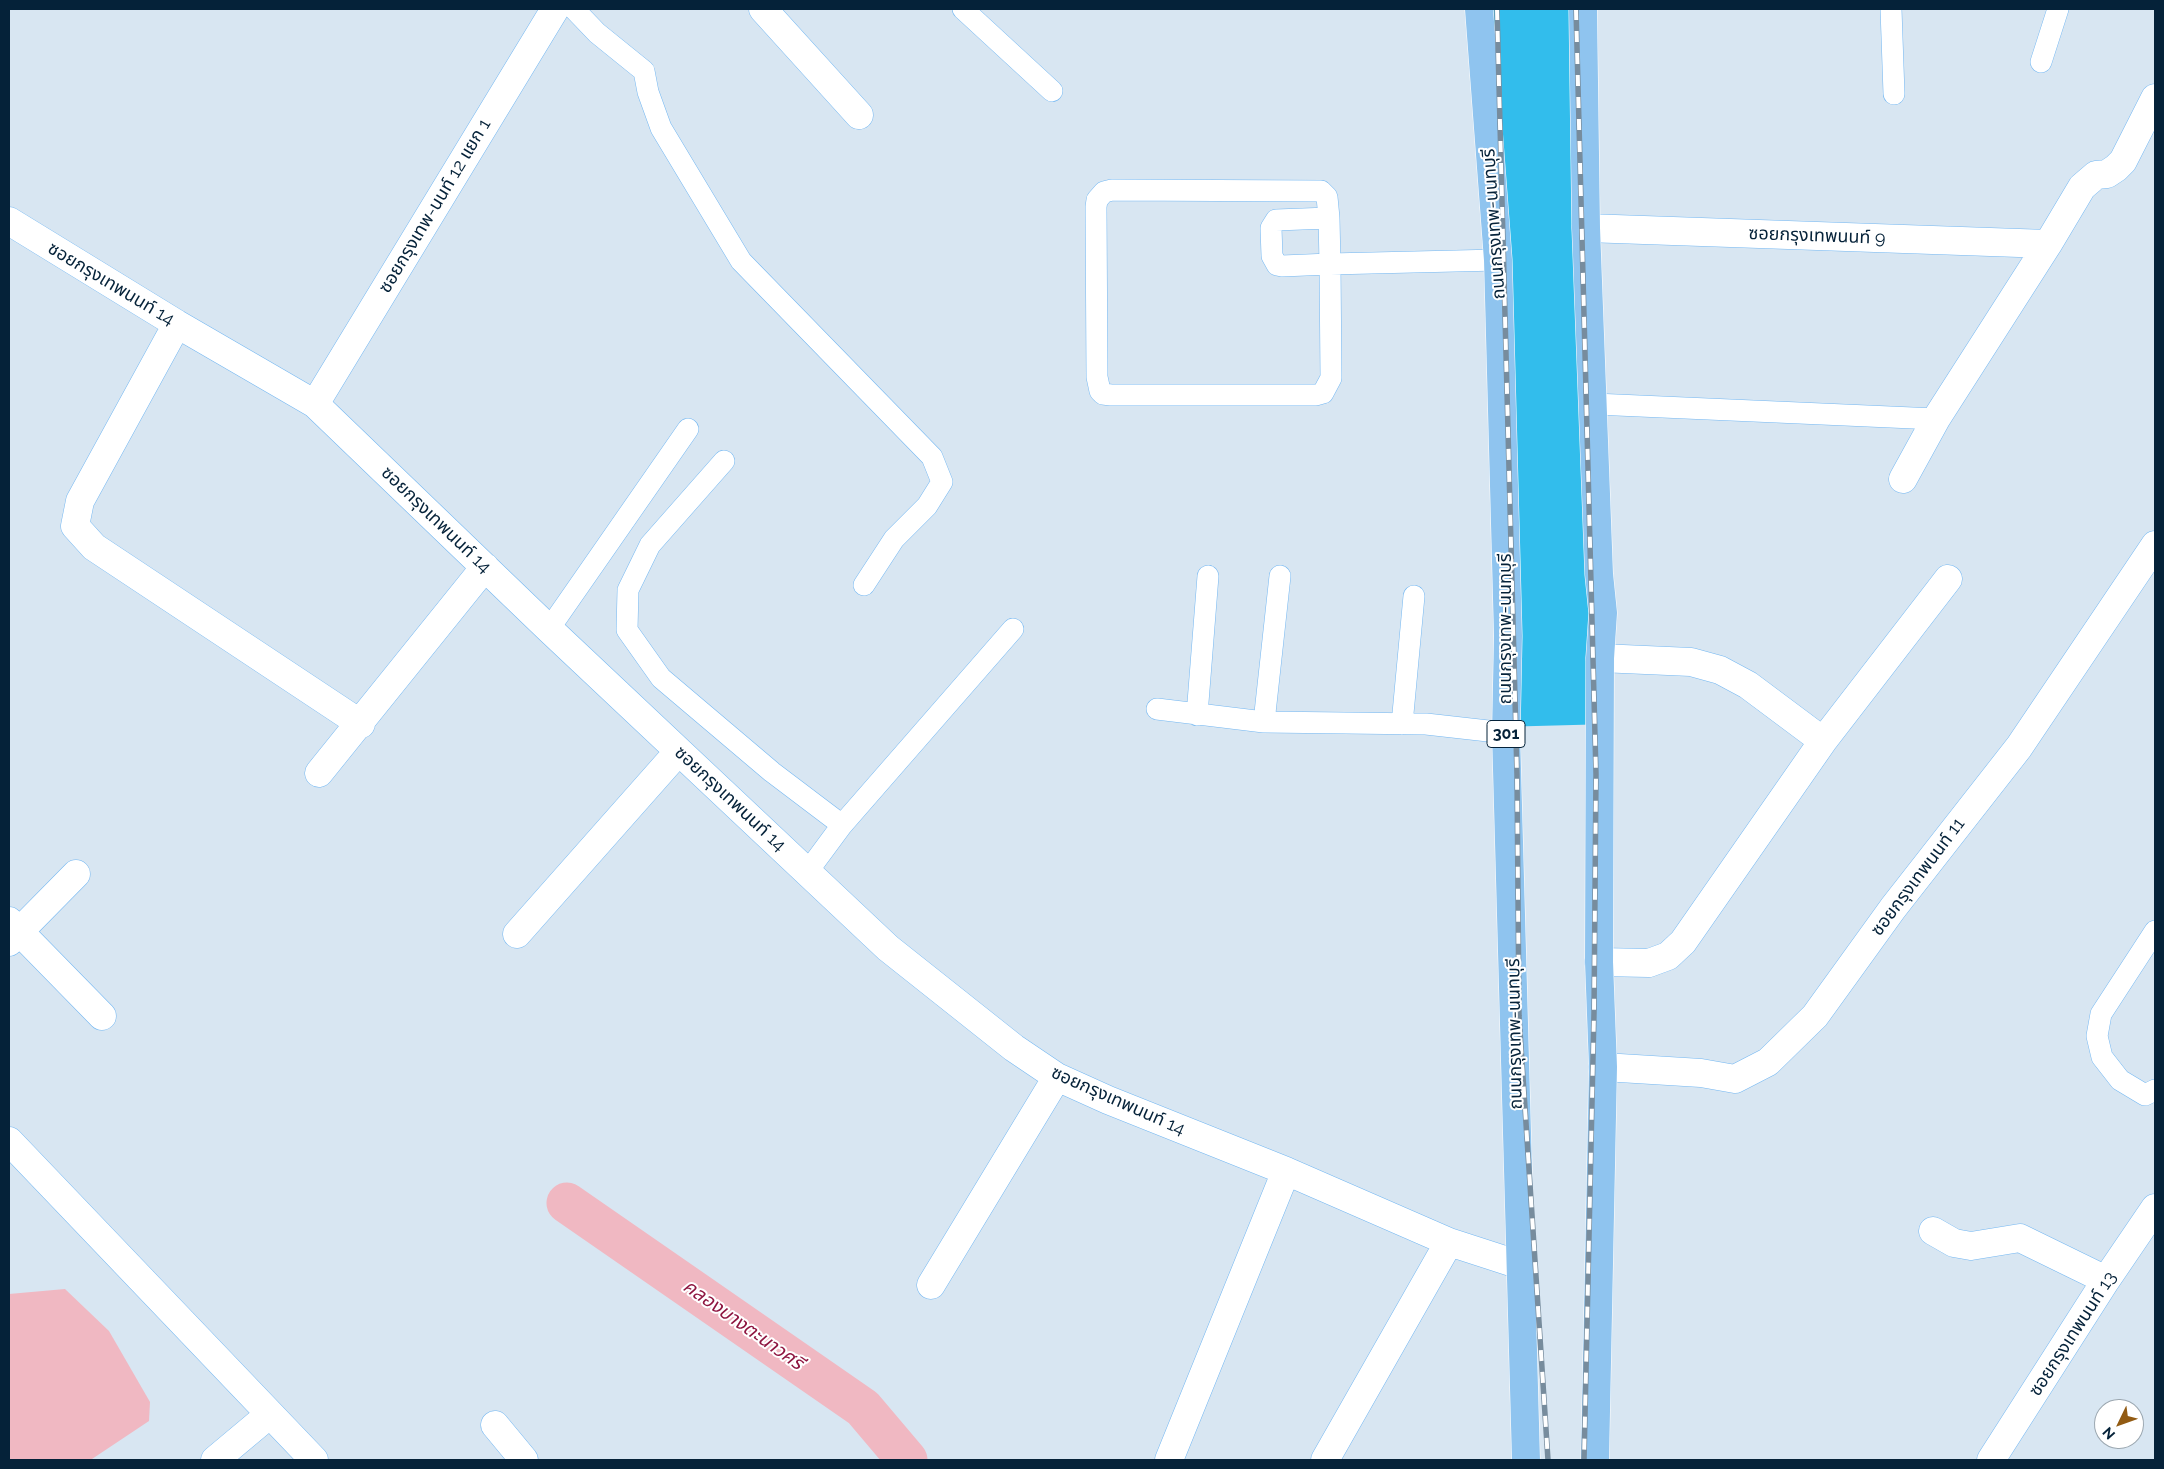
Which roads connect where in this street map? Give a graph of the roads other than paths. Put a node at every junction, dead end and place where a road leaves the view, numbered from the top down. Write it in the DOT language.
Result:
graph roads {
  1 [pos="555,9"];
  2 [pos="574,9"];
  3 [pos="763,9"];
  4 [pos="963,9"];
  5 [pos="1479,9"];
  6 [pos="1583,9"];
  7 [pos="1891,9"];
  8 [pos="2058,9"];
  9 [pos="2041,62"];
  10 [pos="1052,92"];
  11 [pos="1894,94"];
  12 [pos="2155,98"];
  13 [pos="859,115"];
  14 [pos="1328,218"];
  15 [pos="9,221"];
  16 [pos="1586,228"];
  17 [pos="2048,244"];
  18 [pos="1498,260"];
  19 [pos="1330,264"];
  20 [pos="177,324"];
  21 [pos="315,404"];
  22 [pos="1594,404"];
  23 [pos="1936,419"];
  24 [pos="688,429"];
  25 [pos="724,461"];
  26 [pos="1903,479"];
  27 [pos="2155,545"];
  28 [pos="485,567"];
  29 [pos="1208,576"];
  30 [pos="1280,576"];
  31 [pos="1948,579"];
  32 [pos="864,586"];
  33 [pos="1414,596"];
  34 [pos="549,629"];
  35 [pos="1013,629"];
  36 [pos="1600,658"];
  37 [pos="1157,710"];
  38 [pos="1197,715"];
  39 [pos="1264,722"];
  40 [pos="361,724"];
  41 [pos="1402,724"];
  42 [pos="1506,733"];
  43 [pos="1823,741"];
  44 [pos="678,752"];
  45 [pos="319,773"];
  46 [pos="842,825"];
  47 [pos="808,871"];
  48 [pos="76,874"];
  49 [pos="12,931"];
  50 [pos="2155,931"];
  51 [pos="518,934"];
  52 [pos="1599,962"];
  53 [pos="102,1016"];
  54 [pos="1602,1067"];
  55 [pos="1057,1077"];
  56 [pos="2155,1090"];
  57 [pos="9,1141"];
  58 [pos="1286,1171"];
  59 [pos="2155,1208"];
  60 [pos="1933,1231"];
  61 [pos="1449,1242"];
  62 [pos="1520,1265"];
  63 [pos="2106,1280"];
  64 [pos="930,1285"];
  65 [pos="270,1414"];
  66 [pos="495,1425"];
  67 [pos="215,1460"];
  68 [pos="314,1460"];
  69 [pos="524,1460"];
  70 [pos="1169,1460"];
  71 [pos="1325,1460"];
  72 [pos="1526,1460"];
  73 [pos="1595,1460"];
  74 [pos="1992,1460"];
  1 -- 21 [label="street, ซอยกรุงเทพ-นนท์ 12 แยก 1"];
  2 -- 32 [label="lane"];
  3 -- 13 [label="street"];
  4 -- 10 [label="lane"];
  5 -- 18 [label="main road, ถนนกรุงเทพ-นนทบุรี / 301"];
  6 -- 16 [label="main road"];
  7 -- 11 [label="lane"];
  8 -- 9 [label="lane"];
  12 -- 17 [label="street"];
  14 -- 19 [label="lane"];
  14 -- 19 [label="lane"];
  14 -- 19 [label="lane"];
  15 -- 20 [label="street, ซอยกรุงเทพนนท์ 14"];
  16 -- 17 [label="street, ซอยกรุงเทพนนท์ 9"];
  16 -- 22 [label="main road"];
  17 -- 23 [label="street"];
  18 -- 19 [label="lane"];
  18 -- 42 [label="main road, ถนนกรุงเทพ-นนทบุรี / 301"];
  20 -- 21 [label="street, ซอยกรุงเทพนนท์ 14"];
  20 -- 40 [label="street"];
  21 -- 28 [label="street, ซอยกรุงเทพนนท์ 14"];
  22 -- 23 [label="lane"];
  22 -- 36 [label="main road"];
  23 -- 26 [label="street"];
  24 -- 34 [label="lane"];
  25 -- 46 [label="lane"];
  27 -- 54 [label="street, ซอยกรุงเทพนนท์ 11"];
  28 -- 34 [label="street, ซอยกรุงเทพนนท์ 14"];
  28 -- 40 [label="street"];
  29 -- 38 [label="lane"];
  30 -- 39 [label="lane"];
  31 -- 43 [label="street"];
  33 -- 41 [label="lane"];
  34 -- 44 [label="street, ซอยกรุงเทพนนท์ 14"];
  35 -- 46 [label="lane"];
  36 -- 43 [label="street"];
  36 -- 52 [label="main road"];
  37 -- 38 [label="lane"];
  38 -- 39 [label="lane"];
  39 -- 41 [label="lane"];
  40 -- 45 [label="street"];
  41 -- 42 [label="lane"];
  42 -- 62 [label="main road, ถนนกรุงเทพ-นนทบุรี / 301"];
  43 -- 52 [label="street"];
  44 -- 47 [label="street, ซอยกรุงเทพนนท์ 14"];
  44 -- 51 [label="street"];
  46 -- 47 [label="lane"];
  47 -- 55 [label="street, ซอยกรุงเทพนนท์ 14"];
  48 -- 49 [label="street"];
  49 -- 53 [label="street"];
  50 -- 56 [label="lane"];
  52 -- 54 [label="main road"];
  54 -- 73 [label="main road"];
  55 -- 58 [label="street, ซอยกรุงเทพนนท์ 14"];
  55 -- 64 [label="street"];
  57 -- 65 [label="street"];
  58 -- 61 [label="street, ซอยกรุงเทพนนท์ 14"];
  58 -- 70 [label="street"];
  59 -- 63 [label="street, ซอยกรุงเทพนนท์ 13"];
  60 -- 63 [label="street"];
  61 -- 62 [label="street, ซอยกรุงเทพนนท์ 14"];
  61 -- 71 [label="street"];
  62 -- 72 [label="main road, ถนนกรุงเทพ-นนทบุรี / 301"];
  63 -- 74 [label="street, ซอยกรุงเทพนนท์ 13"];
  65 -- 67 [label="street"];
  65 -- 68 [label="street"];
  66 -- 69 [label="street"];
}
